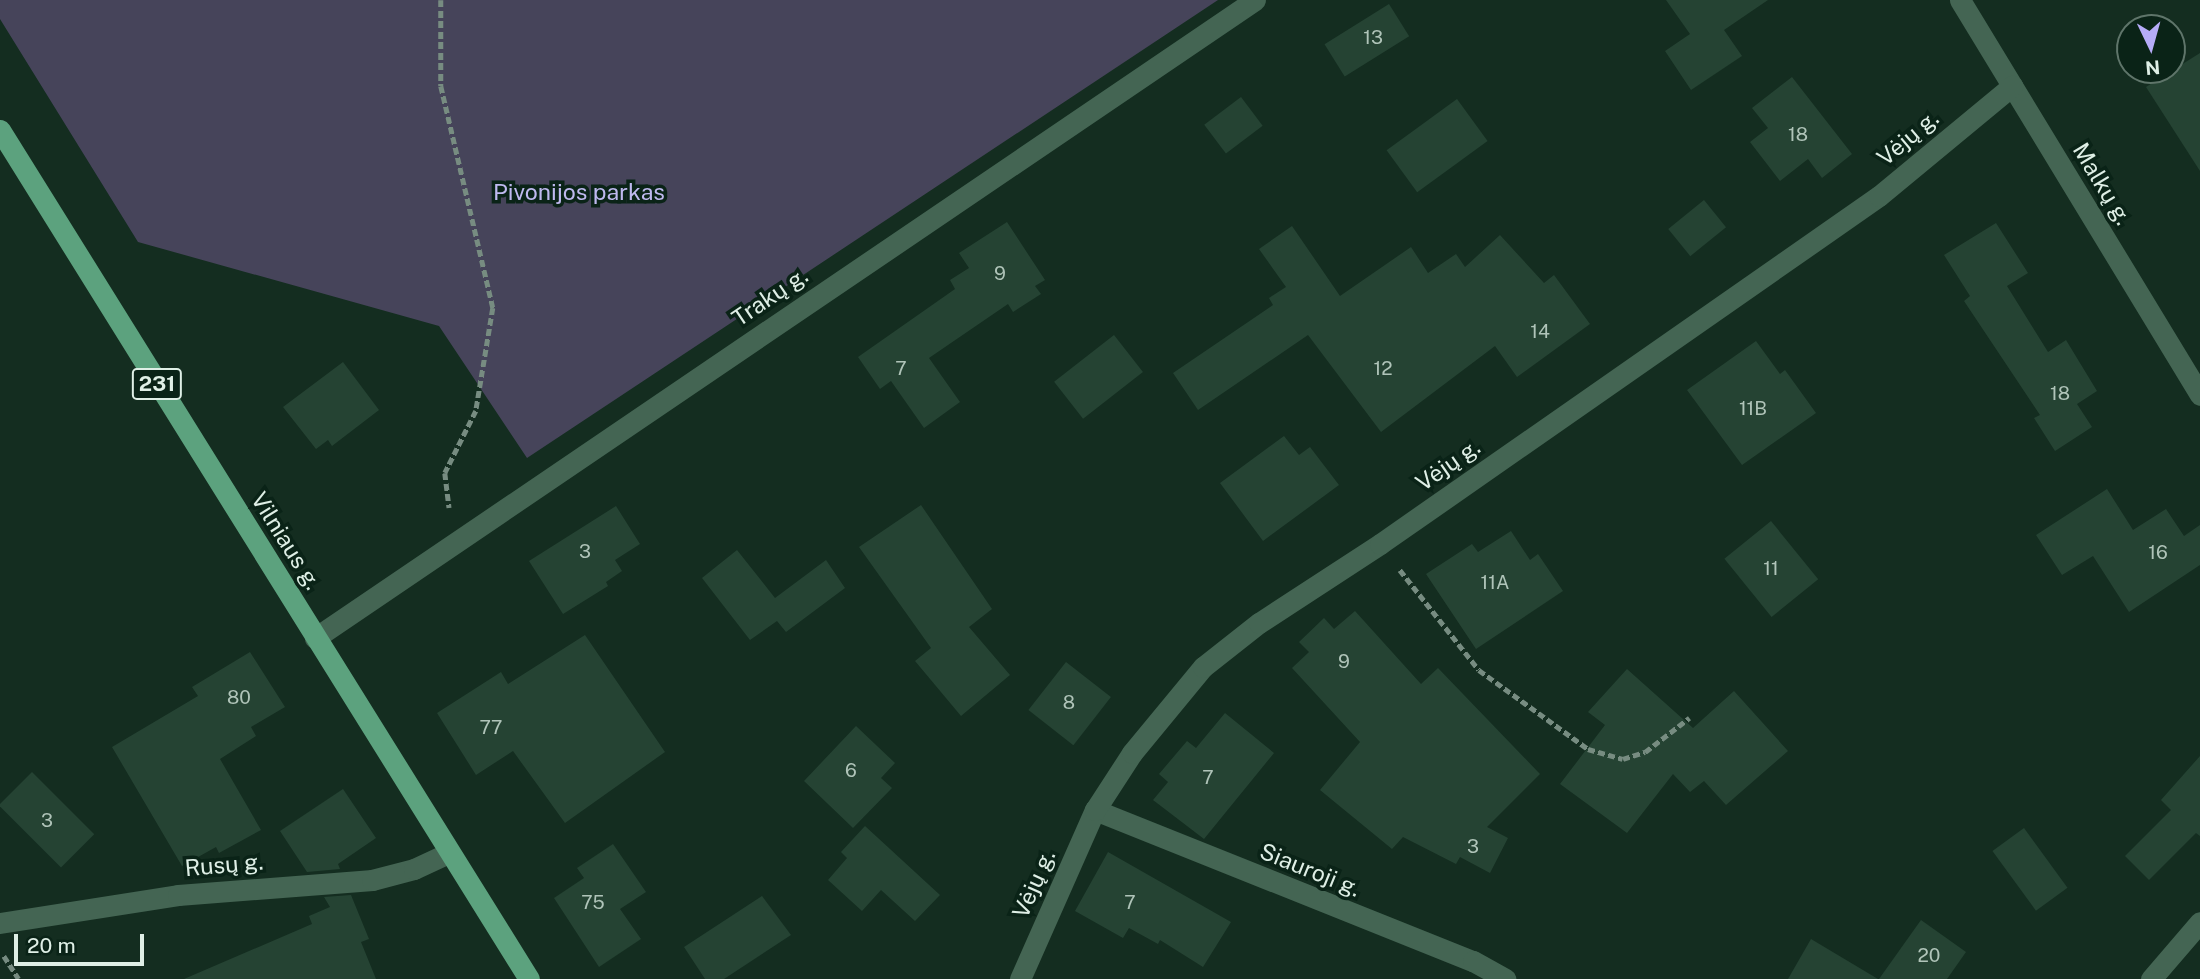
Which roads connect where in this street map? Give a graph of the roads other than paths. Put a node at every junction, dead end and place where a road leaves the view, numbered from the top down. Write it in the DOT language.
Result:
graph roads {
  1 [pos="1255,0"];
  2 [pos="1960,0"];
  3 [pos="2012,86"];
  4 [pos="0,130"];
  5 [pos="2200,395"];
  6 [pos="315,638"];
  7 [pos="1095,810"];
  8 [pos="449,853"];
  9 [pos="2200,922"];
  10 [pos="0,923"];
  11 [pos="530,979"];
  12 [pos="1020,979"];
  13 [pos="1505,979"];
  14 [pos="2151,979"];
  1 -- 6 [label="street, Trakų g."];
  2 -- 3 [label="street, Malkų g."];
  3 -- 5 [label="street, Malkų g."];
  3 -- 7 [label="street, Vėjų g."];
  4 -- 6 [label="main road, Vilniaus g. / 231"];
  6 -- 8 [label="main road, Vilniaus g. / 231"];
  7 -- 12 [label="street, Vėjų g."];
  7 -- 13 [label="street, Siauroji g."];
  8 -- 10 [label="street, Rusų g."];
  8 -- 11 [label="main road, Vilniaus g. / 231"];
  9 -- 14 [label="street"];
}
